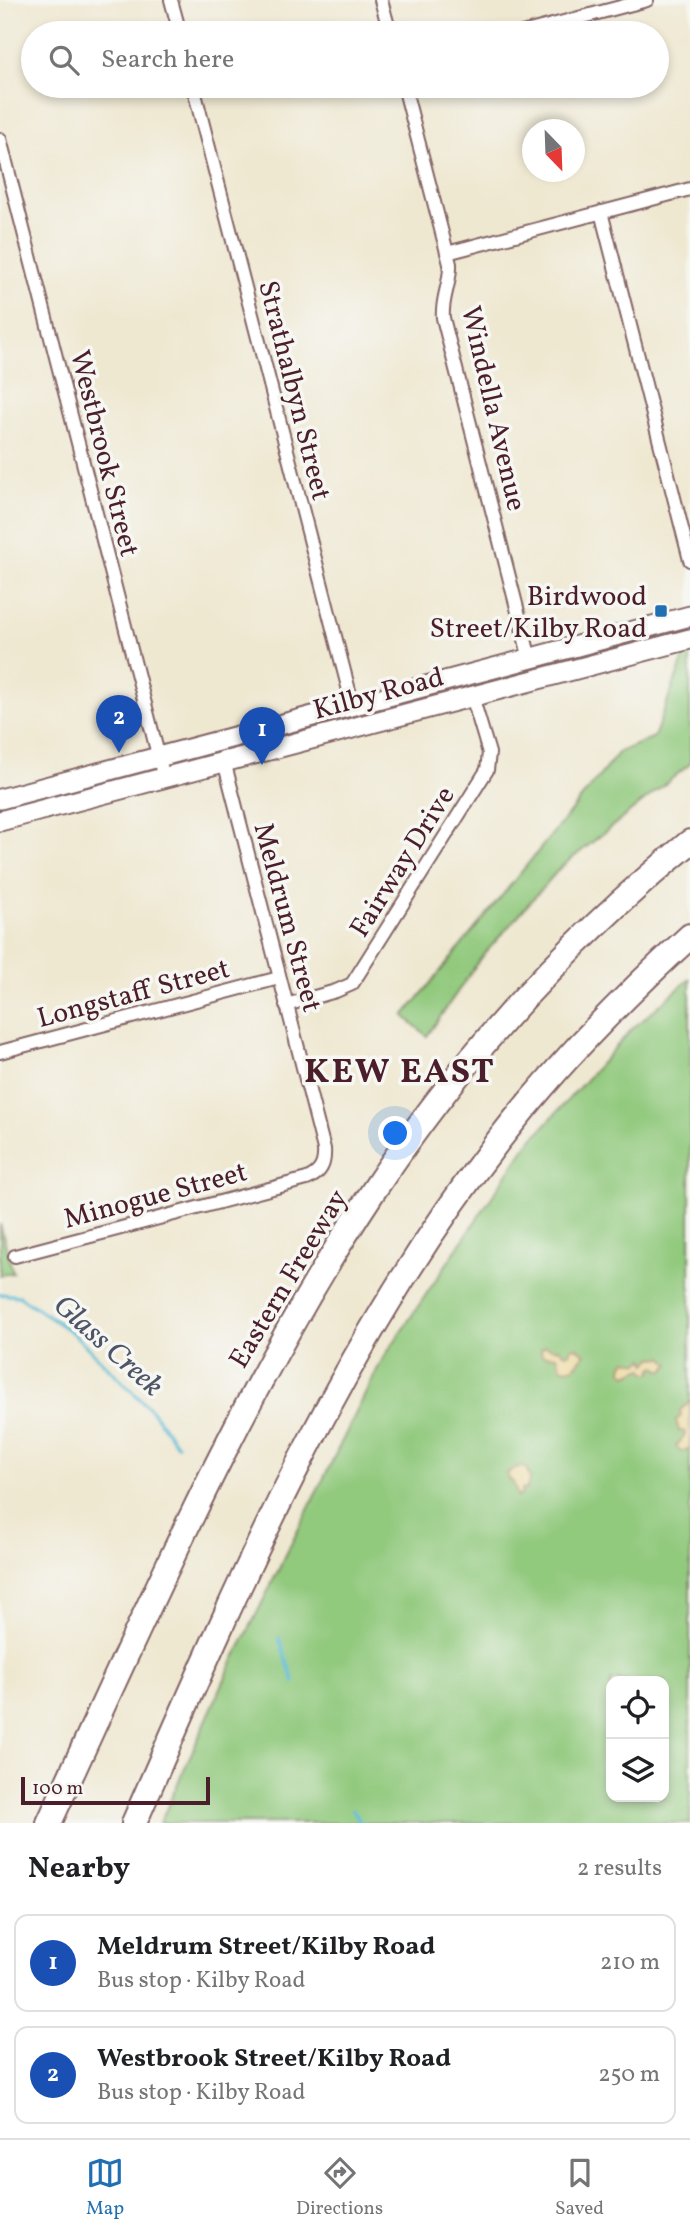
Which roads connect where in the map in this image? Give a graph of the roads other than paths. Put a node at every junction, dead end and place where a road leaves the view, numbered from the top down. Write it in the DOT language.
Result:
graph roads {
  1 [pos="171,0"];
  2 [pos="381,0"];
  3 [pos="647,0"];
  4 [pos="177,21"];
  5 [pos="387,21"];
  6 [pos="567,21"];
  7 [pos="196,98"];
  8 [pos="407,98"];
  9 [pos="0,139"];
  10 [pos="690,188"];
  11 [pos="601,212"];
  12 [pos="447,253"];
  13 [pos="690,560"];
  14 [pos="690,616"];
  15 [pos="690,639"];
  16 [pos="530,659"];
  17 [pos="472,696"];
  18 [pos="353,706"];
  19 [pos="217,742"];
  20 [pos="158,757"];
  21 [pos="224,762"];
  22 [pos="164,778"];
  23 [pos="0,799"];
  24 [pos="0,821"];
  25 [pos="690,842"];
  26 [pos="690,936"];
  27 [pos="279,978"];
  28 [pos="286,1005"];
  29 [pos="0,1052"];
  30 [pos="307,1179"];
  31 [pos="15,1256"];
  32 [pos="50,1820"];
  33 [pos="134,1823"];
  1 -- 4 [label="street"];
  2 -- 5 [label="street"];
  3 -- 6 [label="street"];
  7 -- 18 [label="street, Strathalbyn Street"];
  8 -- 12 [label="street, Windella Avenue"];
  9 -- 20 [label="street, Westbrook Street"];
  10 -- 11 [label="street"];
  11 -- 12 [label="street"];
  11 -- 13 [label="street"];
  12 -- 16 [label="street, Windella Avenue"];
  14 -- 16 [label="street, Kilby Road"];
  15 -- 17 [label="street, Kilby Road"];
  16 -- 18 [label="street, Kilby Road"];
  17 -- 21 [label="street, Kilby Road"];
  17 -- 28 [label="street, Fairway Drive"];
  18 -- 19 [label="street, Kilby Road"];
  19 -- 20 [label="street, Kilby Road"];
  19 -- 21 [label="street, Meldrum Street"];
  20 -- 22 [label="street, Westbrook Street"];
  20 -- 23 [label="street, Kilby Road"];
  21 -- 22 [label="street, Kilby Road"];
  21 -- 27 [label="street, Meldrum Street"];
  22 -- 24 [label="street, Kilby Road"];
  25 -- 32 [label="highway, Eastern Freeway"];
  26 -- 33 [label="highway"];
  27 -- 28 [label="street, Meldrum Street"];
  27 -- 29 [label="street, Longstaff Street"];
  28 -- 30 [label="street, Meldrum Street"];
  30 -- 31 [label="street, Minogue Street"];
}
